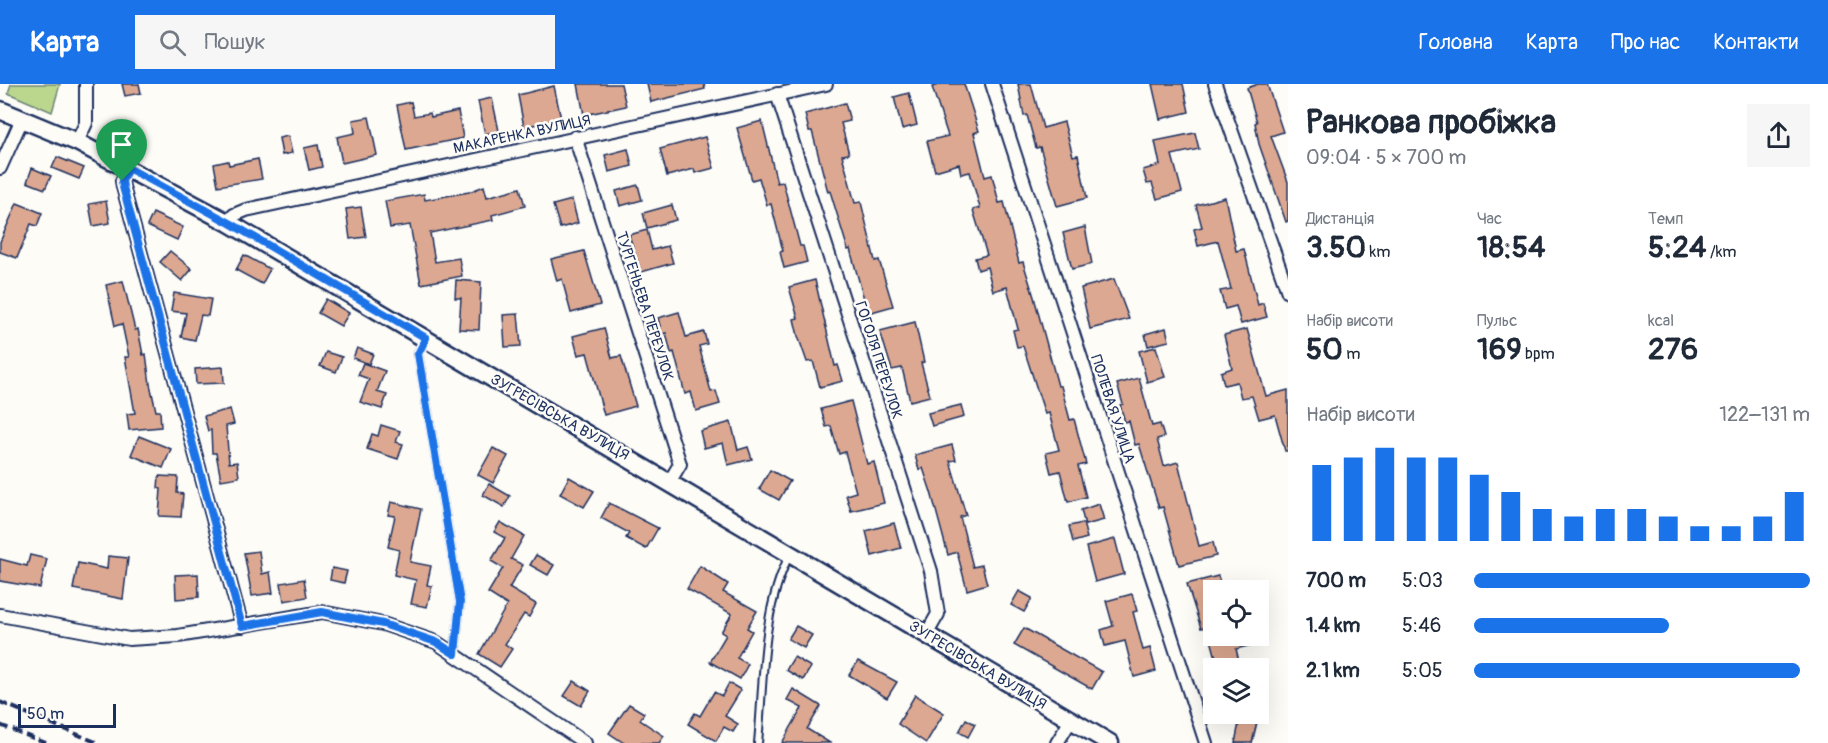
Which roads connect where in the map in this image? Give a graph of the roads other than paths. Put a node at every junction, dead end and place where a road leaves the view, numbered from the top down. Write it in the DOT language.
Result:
graph roads {
  1 [pos="86,84"];
  2 [pos="826,84"];
  3 [pos="992,84"];
  4 [pos="1215,84"];
  5 [pos="777,94"];
  6 [pos="0,110"];
  7 [pos="22,119"];
  8 [pos="575,137"];
  9 [pos="77,142"];
  10 [pos="0,168"];
  11 [pos="128,168"];
  12 [pos="230,223"];
  13 [pos="1288,292"];
  14 [pos="426,338"];
  15 [pos="670,481"];
  16 [pos="790,553"];
  17 [pos="0,615"];
  18 [pos="242,626"];
  19 [pos="926,635"];
  20 [pos="455,654"];
  21 [pos="1071,720"];
  22 [pos="585,743"];
  23 [pos="758,743"];
  24 [pos="1057,743"];
  25 [pos="1110,743"];
  26 [pos="1206,743"];
  1 -- 9 [label="street"];
  2 -- 5 [label="street, МАКАРЕНКА ВУЛИЦЯ"];
  3 -- 26 [label="street, ПОЛЕВАЯ УЛИЦА"];
  4 -- 13 [label="street"];
  5 -- 8 [label="street, МАКАРЕНКА ВУЛИЦЯ"];
  5 -- 19 [label="street, ГОГОЛЯ ПЕРЕУЛОК"];
  6 -- 7 [label="street, ЗУГРЕСІВСЬКА ВУЛИЦЯ"];
  7 -- 9 [label="street, ЗУГРЕСІВСЬКА ВУЛИЦЯ"];
  7 -- 10 [label="street"];
  8 -- 12 [label="street, МАКАРЕНКА ВУЛИЦЯ"];
  8 -- 15 [label="street, ТУРГЕНЬЕВА ПЕРЕУЛОК"];
  9 -- 11 [label="street, ЗУГРЕСІВСЬКА ВУЛИЦЯ"];
  11 -- 12 [label="street, ЗУГРЕСІВСЬКА ВУЛИЦЯ"];
  11 -- 18 [label="street"];
  12 -- 14 [label="street, ЗУГРЕСІВСЬКА ВУЛИЦЯ"];
  14 -- 15 [label="street, ЗУГРЕСІВСЬКА ВУЛИЦЯ"];
  14 -- 20 [label="lane"];
  15 -- 16 [label="street, ЗУГРЕСІВСЬКА ВУЛИЦЯ"];
  16 -- 19 [label="street, ЗУГРЕСІВСЬКА ВУЛИЦЯ"];
  16 -- 23 [label="lane"];
  17 -- 18 [label="street"];
  18 -- 20 [label="street"];
  19 -- 21 [label="street, ЗУГРЕСІВСЬКА ВУЛИЦЯ"];
  20 -- 22 [label="street"];
  21 -- 24 [label="street"];
  21 -- 25 [label="street, ЗУГРЕСІВСЬКА ВУЛИЦЯ"];
}
